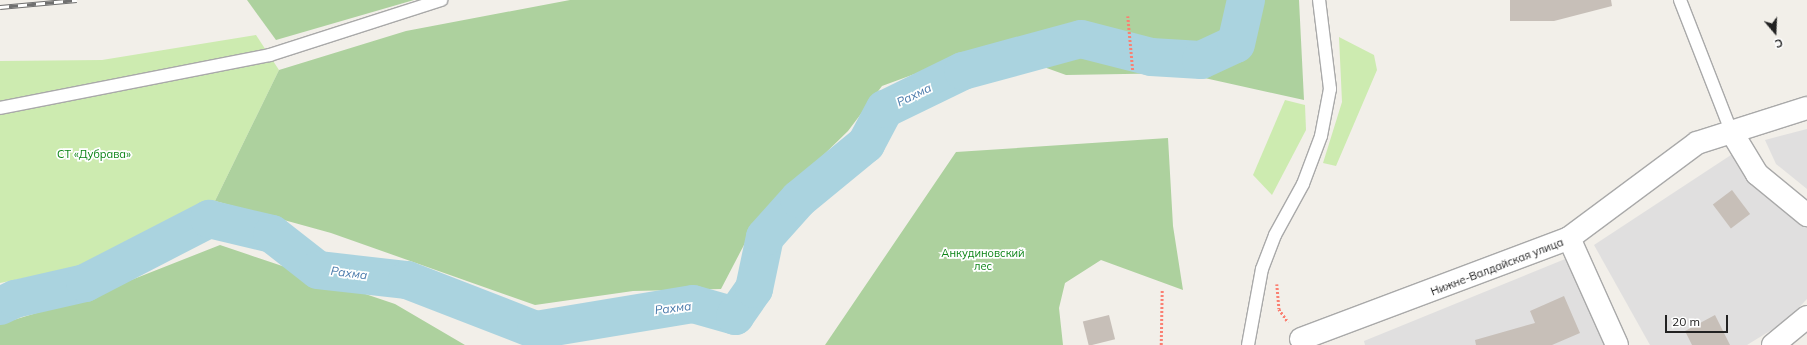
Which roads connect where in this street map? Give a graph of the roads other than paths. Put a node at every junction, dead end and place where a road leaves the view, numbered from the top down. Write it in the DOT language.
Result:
graph roads {
  1 [pos="441,0"];
  2 [pos="1319,0"];
  3 [pos="1680,0"];
  4 [pos="0,108"];
  5 [pos="1807,108"];
  6 [pos="1730,131"];
  7 [pos="1807,215"];
  8 [pos="1569,238"];
  9 [pos="1807,317"];
  10 [pos="1303,342"];
  11 [pos="1248,345"];
  12 [pos="1616,345"];
  13 [pos="1773,345"];
  1 -- 4 [label="lane"];
  2 -- 11 [label="lane"];
  3 -- 6 [label="lane"];
  5 -- 6 [label="street, Нижне-Валдайская улица"];
  6 -- 7 [label="street"];
  6 -- 8 [label="street, Нижне-Валдайская улица"];
  8 -- 10 [label="street, Нижне-Валдайская улица"];
  8 -- 12 [label="street"];
  9 -- 13 [label="street"];
}
